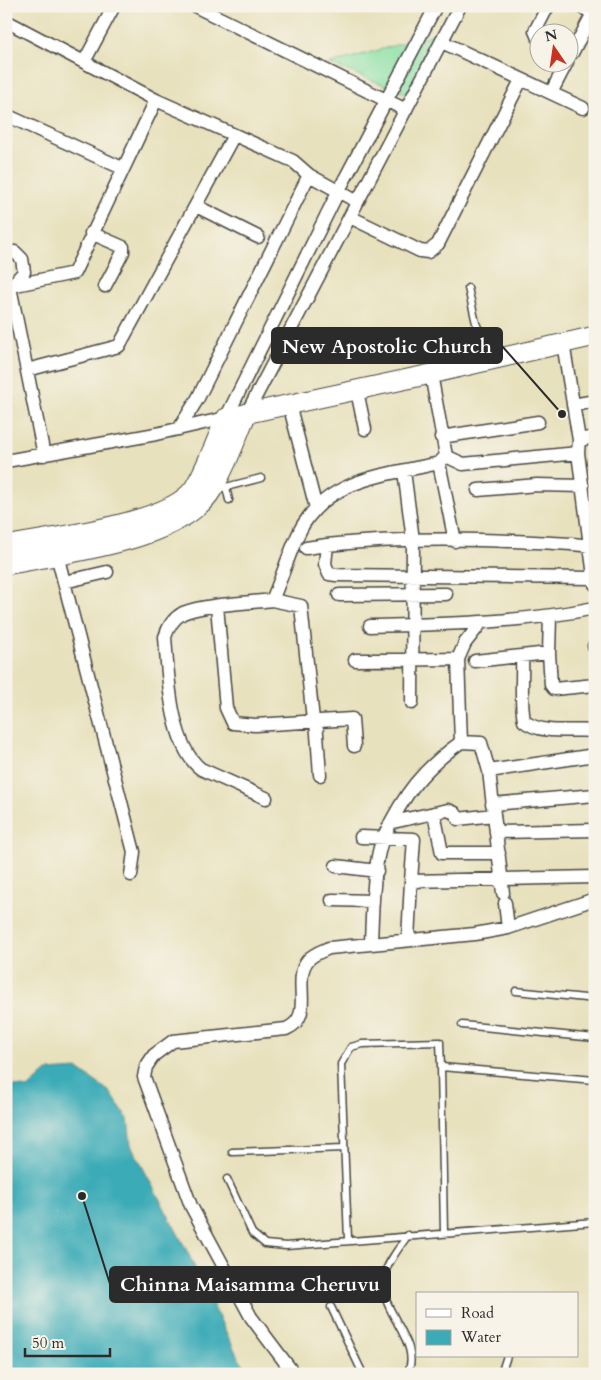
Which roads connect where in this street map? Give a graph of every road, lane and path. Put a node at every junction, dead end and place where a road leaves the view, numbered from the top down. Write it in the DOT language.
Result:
graph roads {
  1 [pos="114,6"];
  2 [pos="196,6"];
  3 [pos="436,6"];
  4 [pos="460,6"];
  5 [pos="579,6"];
  6 [pos="548,8"];
  7 [pos="594,14"];
  8 [pos="6,21"];
  9 [pos="540,22"];
  10 [pos="442,42"];
  11 [pos="578,43"];
  12 [pos="84,62"];
  13 [pos="562,72"];
  14 [pos="521,80"];
  15 [pos="550,93"];
  16 [pos="156,100"];
  17 [pos="387,100"];
  18 [pos="582,108"];
  19 [pos="406,110"];
  20 [pos="6,115"];
  21 [pos="234,135"];
  22 [pos="122,168"];
  23 [pos="309,175"];
  24 [pos="338,192"];
  25 [pos="356,201"];
  26 [pos="196,206"];
  27 [pos="350,217"];
  28 [pos="94,234"];
  29 [pos="258,237"];
  30 [pos="89,251"];
  31 [pos="6,252"];
  32 [pos="105,286"];
  33 [pos="8,287"];
  34 [pos="468,288"];
  35 [pos="595,336"];
  36 [pos="562,343"];
  37 [pos="492,360"];
  38 [pos="27,370"];
  39 [pos="431,374"];
  40 [pos="357,391"];
  41 [pos="595,401"];
  42 [pos="289,404"];
  43 [pos="573,405"];
  44 [pos="247,413"];
  45 [pos="226,418"];
  46 [pos="538,422"];
  47 [pos="179,429"];
  48 [pos="365,429"];
  49 [pos="441,437"];
  50 [pos="595,437"];
  51 [pos="579,440"];
  52 [pos="578,453"];
  53 [pos="44,455"];
  54 [pos="443,459"];
  55 [pos="6,461"];
  56 [pos="404,471"];
  57 [pos="261,478"];
  58 [pos="583,486"];
  59 [pos="225,490"];
  60 [pos="478,490"];
  61 [pos="229,500"];
  62 [pos="316,508"];
  63 [pos="413,540"];
  64 [pos="455,541"];
  65 [pos="327,545"];
  66 [pos="6,546"];
  67 [pos="593,546"];
  68 [pos="301,548"];
  69 [pos="57,555"];
  70 [pos="6,565"];
  71 [pos="107,572"];
  72 [pos="414,576"];
  73 [pos="594,581"];
  74 [pos="64,582"];
  75 [pos="414,594"];
  76 [pos="446,594"];
  77 [pos="339,595"];
  78 [pos="272,600"];
  79 [pos="217,606"];
  80 [pos="595,608"];
  81 [pos="550,617"];
  82 [pos="480,624"];
  83 [pos="413,625"];
  84 [pos="370,626"];
  85 [pos="549,653"];
  86 [pos="522,656"];
  87 [pos="458,659"];
  88 [pos="355,660"];
  89 [pos="412,660"];
  90 [pos="475,661"];
  91 [pos="595,685"];
  92 [pos="412,704"];
  93 [pos="314,720"];
  94 [pos="595,731"];
  95 [pos="461,742"];
  96 [pos="354,746"];
  97 [pos="595,755"];
  98 [pos="489,772"];
  99 [pos="320,775"];
  100 [pos="595,795"];
  101 [pos="266,798"];
  102 [pos="493,810"];
  103 [pos="434,813"];
  104 [pos="393,822"];
  105 [pos="595,830"];
  106 [pos="497,832"];
  107 [pos="361,837"];
  108 [pos="383,838"];
  109 [pos="499,853"];
  110 [pos="336,866"];
  111 [pos="377,872"];
  112 [pos="131,875"];
  113 [pos="595,877"];
  114 [pos="501,878"];
  115 [pos="410,881"];
  116 [pos="595,899"];
  117 [pos="332,900"];
  118 [pos="373,901"];
  119 [pos="508,928"];
  120 [pos="408,940"];
  121 [pos="371,943"];
  122 [pos="516,991"];
  123 [pos="595,999"];
  124 [pos="462,1025"];
  125 [pos="595,1038"];
  126 [pos="441,1067"];
  127 [pos="595,1080"];
  128 [pos="344,1148"];
  129 [pos="232,1152"];
  130 [pos="227,1179"];
  131 [pos="595,1222"];
  132 [pos="444,1233"];
  133 [pos="408,1235"];
  134 [pos="348,1239"];
  135 [pos="331,1307"];
  136 [pos="506,1358"];
  137 [pos="294,1374"];
  138 [pos="363,1374"];
  139 [pos="407,1374"];
  140 [pos="501,1374"];
  1 -- 12 [label="street"];
  2 -- 17 [label="street"];
  3 -- 17 [label="street"];
  4 -- 10 [label="street"];
  5 -- 7 [label="street"];
  6 -- 9 [label="street"];
  7 -- 11 [label="street"];
  8 -- 12 [label="street"];
  10 -- 14 [label="street"];
  10 -- 19 [label="street"];
  12 -- 16 [label="street"];
  13 -- 15 [label="street"];
  14 -- 15 [label="street"];
  14 -- 27 [label="street"];
  15 -- 18 [label="street"];
  16 -- 21 [label="street"];
  16 -- 22 [label="street"];
  17 -- 19 [label="street"];
  17 -- 24 [label="street"];
  19 -- 25 [label="street"];
  20 -- 22 [label="street"];
  21 -- 23 [label="street"];
  21 -- 26 [label="street"];
  22 -- 28 [label="street"];
  23 -- 24 [label="street"];
  23 -- 47 [label="street"];
  24 -- 25 [label="street"];
  24 -- 45 [label="street"];
  25 -- 27 [label="street"];
  26 -- 29 [label="street"];
  26 -- 38 [label="street"];
  27 -- 44 [label="street"];
  28 -- 30 [label="street"];
  28 -- 32 [label="street"];
  28 -- 33 [label="street"];
  31 -- 33 [label="street"];
  33 -- 38 [label="street"];
  34 -- 37 [label="lane"];
  35 -- 36 [label="street"];
  36 -- 37 [label="street"];
  36 -- 43 [label="street"];
  37 -- 39 [label="street"];
  38 -- 53 [label="street"];
  39 -- 40 [label="street"];
  39 -- 49 [label="street"];
  40 -- 42 [label="street"];
  40 -- 48 [label="street"];
  41 -- 43 [label="street"];
  42 -- 44 [label="street"];
  42 -- 62 [label="street"];
  43 -- 51 [label="street"];
  44 -- 45 [label="street"];
  44 -- 59 [label="street"];
  45 -- 47 [label="street"];
  45 -- 66 [label="street"];
  46 -- 49 [label="street"];
  47 -- 53 [label="street"];
  49 -- 54 [label="street"];
  50 -- 51 [label="street"];
  51 -- 52 [label="street"];
  52 -- 54 [label="street"];
  52 -- 58 [label="street"];
  53 -- 55 [label="street"];
  54 -- 56 [label="street"];
  54 -- 64 [label="street"];
  56 -- 62 [label="street"];
  56 -- 63 [label="street"];
  57 -- 59 [label="lane"];
  58 -- 60 [label="street"];
  58 -- 67 [label="street"];
  59 -- 61 [label="lane"];
  59 -- 69 [label="street"];
  62 -- 68 [label="street"];
  63 -- 64 [label="street"];
  63 -- 65 [label="street"];
  63 -- 72 [label="street"];
  64 -- 67 [label="street"];
  65 -- 68 [label="street"];
  65 -- 72 [label="street"];
  67 -- 73 [label="street"];
  68 -- 78 [label="street"];
  69 -- 70 [label="street"];
  69 -- 74 [label="street"];
  71 -- 74 [label="street"];
  72 -- 73 [label="street"];
  72 -- 75 [label="street"];
  74 -- 112 [label="street"];
  75 -- 76 [label="street"];
  75 -- 77 [label="street"];
  75 -- 83 [label="street"];
  78 -- 79 [label="street"];
  78 -- 93 [label="street"];
  79 -- 93 [label="street"];
  79 -- 101 [label="street"];
  80 -- 81 [label="street"];
  81 -- 82 [label="street"];
  81 -- 85 [label="street"];
  82 -- 83 [label="street"];
  82 -- 87 [label="street"];
  83 -- 84 [label="street"];
  83 -- 89 [label="street"];
  85 -- 86 [label="street"];
  85 -- 91 [label="street"];
  86 -- 90 [label="street"];
  86 -- 94 [label="street"];
  87 -- 89 [label="street"];
  87 -- 95 [label="street"];
  88 -- 89 [label="street"];
  89 -- 92 [label="street"];
  93 -- 96 [label="street"];
  93 -- 99 [label="street"];
  95 -- 98 [label="street"];
  95 -- 104 [label="street"];
  97 -- 98 [label="street"];
  98 -- 102 [label="street"];
  100 -- 102 [label="street"];
  102 -- 103 [label="street"];
  102 -- 106 [label="street"];
  103 -- 104 [label="street"];
  103 -- 109 [label="street"];
  104 -- 108 [label="street"];
  105 -- 106 [label="street"];
  106 -- 109 [label="street"];
  107 -- 108 [label="street"];
  108 -- 111 [label="street"];
  108 -- 115 [label="street"];
  109 -- 114 [label="street"];
  110 -- 111 [label="street"];
  111 -- 118 [label="street"];
  113 -- 114 [label="street"];
  114 -- 115 [label="street"];
  114 -- 119 [label="street"];
  115 -- 120 [label="street"];
  116 -- 119 [label="street"];
  117 -- 118 [label="street"];
  118 -- 121 [label="street"];
  119 -- 120 [label="street"];
  120 -- 121 [label="street"];
  121 -- 137 [label="street"];
  122 -- 123 [label="lane"];
  124 -- 125 [label="lane"];
  126 -- 127 [label="lane"];
  126 -- 128 [label="lane"];
  126 -- 132 [label="lane"];
  128 -- 129 [label="lane"];
  128 -- 134 [label="lane"];
  130 -- 134 [label="lane"];
  131 -- 132 [label="lane"];
  132 -- 133 [label="lane"];
  133 -- 134 [label="lane"];
  133 -- 139 [label="lane"];
  135 -- 138 [label="lane"];
  136 -- 140 [label="lane"];
}
